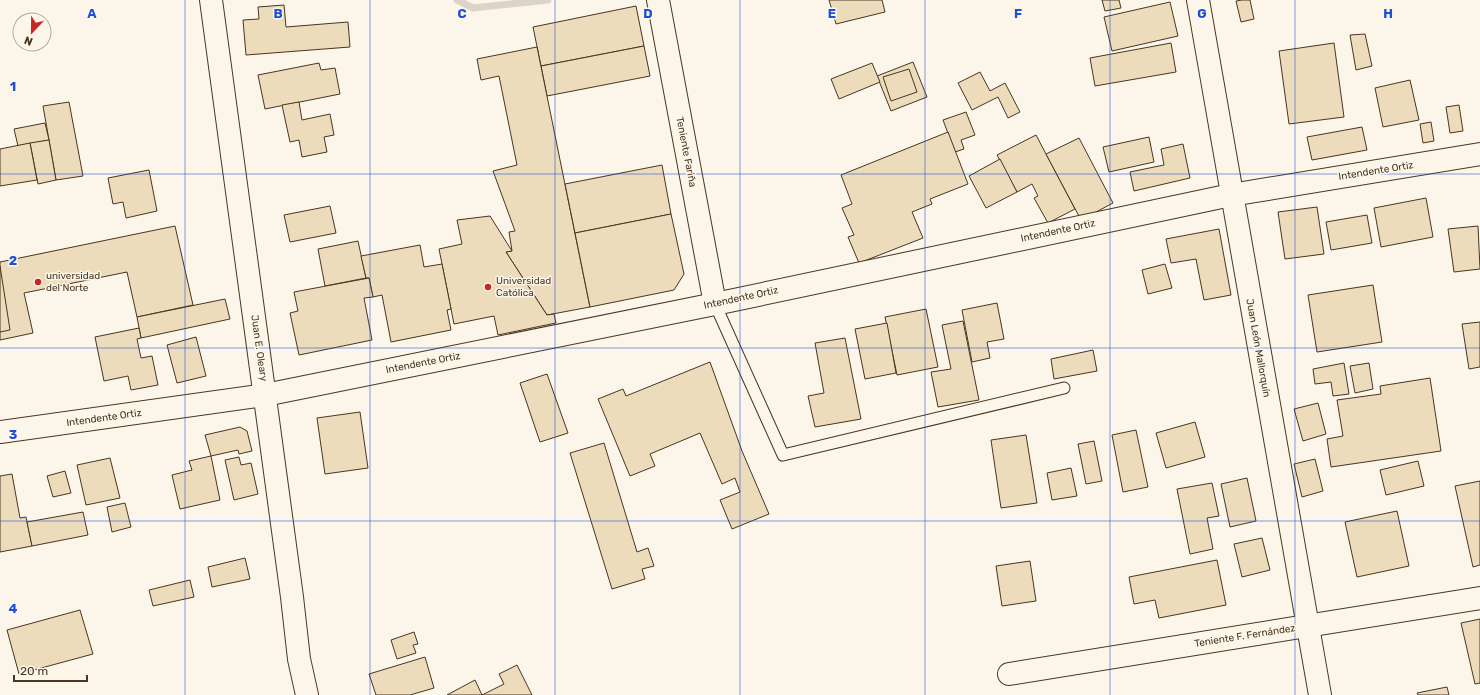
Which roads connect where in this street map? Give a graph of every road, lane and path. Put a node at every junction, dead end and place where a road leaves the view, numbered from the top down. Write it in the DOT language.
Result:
graph roads {
  1 [pos="658,0"];
  2 [pos="1198,0"];
  3 [pos="212,1"];
  4 [pos="1480,154"];
  5 [pos="1231,195"];
  6 [pos="715,304"];
  7 [pos="1064,388"];
  8 [pos="265,395"];
  9 [pos="0,432"];
  10 [pos="1480,598"];
  11 [pos="1309,626"];
  12 [pos="1009,674"];
  13 [pos="307,695"];
  14 [pos="1320,695"];
  1 -- 6 [label="street, Teniente Fariña"];
  2 -- 5 [label="street, Juan León Mallorquín"];
  3 -- 8 [label="street, Juan E. Oleary"];
  4 -- 5 [label="street, Intendente Ortiz"];
  5 -- 6 [label="street, Intendente Ortiz"];
  5 -- 11 [label="street, Juan León Mallorquín"];
  6 -- 7 [label="lane"];
  6 -- 8 [label="street, Intendente Ortiz"];
  8 -- 9 [label="street, Intendente Ortiz"];
  8 -- 13 [label="street, Juan E. Oleary"];
  10 -- 11 [label="street, Teniente F. Fernández"];
  11 -- 12 [label="street, Teniente F. Fernández"];
  11 -- 14 [label="street, Juan León Mallorquín"];
}
